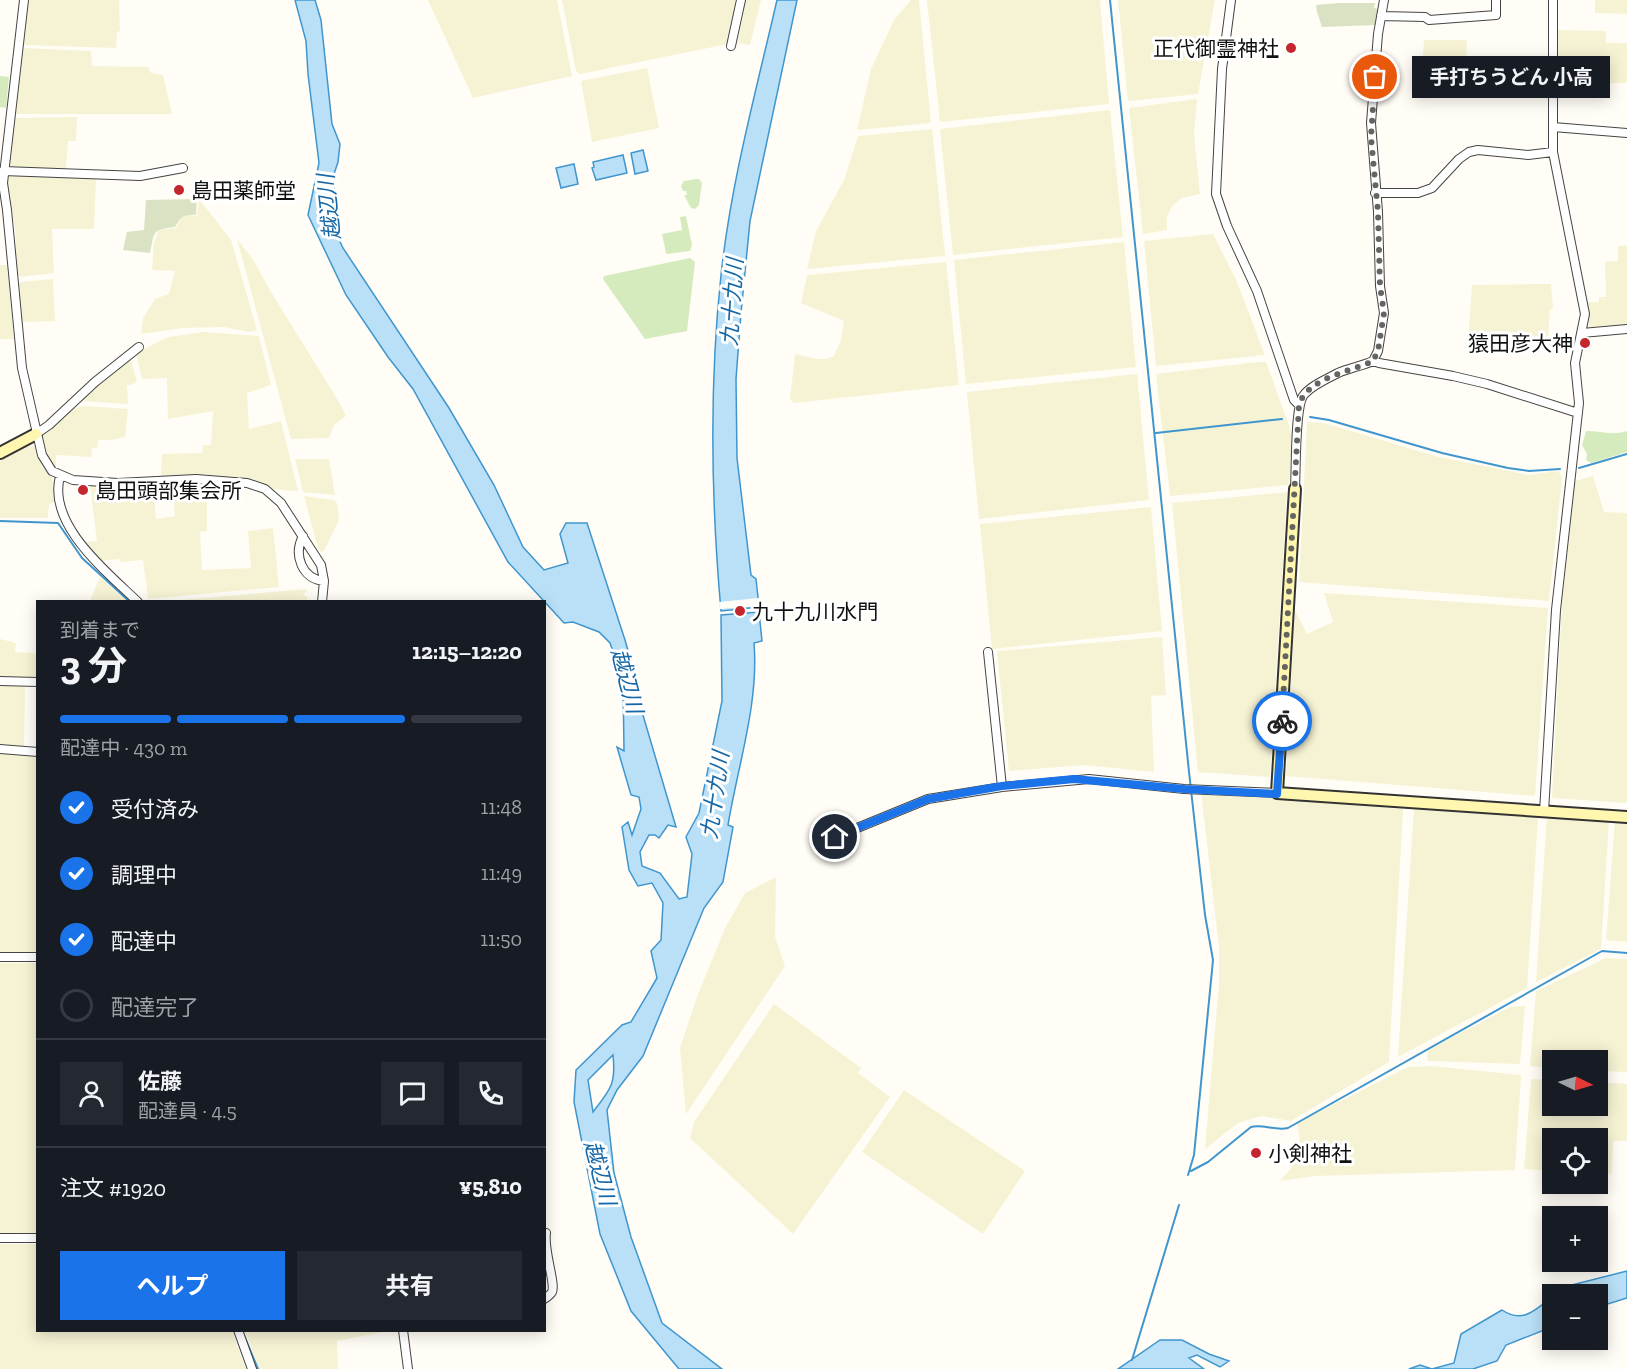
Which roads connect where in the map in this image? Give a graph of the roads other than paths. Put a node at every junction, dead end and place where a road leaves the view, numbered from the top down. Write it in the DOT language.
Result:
graph roads {
  1 [pos="24,0"];
  2 [pos="741,0"];
  3 [pos="1231,0"];
  4 [pos="1384,0"];
  5 [pos="1496,0"];
  6 [pos="1553,0"];
  7 [pos="1381,16"];
  8 [pos="731,46"];
  9 [pos="1553,127"];
  10 [pos="1627,133"];
  11 [pos="1553,152"];
  12 [pos="183,168"];
  13 [pos="3,171"];
  14 [pos="1,183"];
  15 [pos="1376,193"];
  16 [pos="1627,329"];
  17 [pos="1582,333"];
  18 [pos="139,347"];
  19 [pos="1373,361"];
  20 [pos="1299,405"];
  21 [pos="1578,413"];
  22 [pos="36,434"];
  23 [pos="0,453"];
  24 [pos="60,476"];
  25 [pos="1295,489"];
  26 [pos="303,536"];
  27 [pos="324,581"];
  28 [pos="136,600"];
  29 [pos="322,600"];
  30 [pos="988,652"];
  31 [pos="0,681"];
  32 [pos="36,682"];
  33 [pos="0,749"];
  34 [pos="36,752"];
  35 [pos="1002,786"];
  36 [pos="1277,794"];
  37 [pos="1544,812"];
  38 [pos="1627,817"];
  39 [pos="818,844"];
  40 [pos="0,957"];
  41 [pos="36,957"];
  42 [pos="546,1233"];
  43 [pos="0,1238"];
  44 [pos="36,1238"];
  45 [pos="546,1297"];
  46 [pos="239,1332"];
  47 [pos="403,1332"];
  48 [pos="252,1369"];
  49 [pos="408,1369"];
  1 -- 13 [label="street"];
  2 -- 8 [label="street"];
  3 -- 20 [label="street"];
  4 -- 7 [label="street"];
  5 -- 7 [label="street"];
  6 -- 9 [label="street"];
  7 -- 15 [label="street"];
  9 -- 10 [label="street"];
  9 -- 11 [label="street"];
  11 -- 15 [label="street"];
  11 -- 17 [label="street"];
  12 -- 13 [label="street"];
  13 -- 14 [label="street"];
  14 -- 22 [label="street"];
  15 -- 19 [label="street"];
  16 -- 17 [label="street"];
  17 -- 21 [label="street"];
  18 -- 22 [label="street"];
  19 -- 20 [label="street"];
  19 -- 21 [label="street"];
  20 -- 25 [label="street"];
  21 -- 37 [label="street"];
  22 -- 23 [label="street"];
  22 -- 24 [label="street"];
  24 -- 26 [label="street"];
  24 -- 28 [label="street"];
  25 -- 36 [label="street"];
  26 -- 27 [label="street"];
  26 -- 27 [label="street"];
  27 -- 29 [label="street"];
  30 -- 35 [label="street"];
  31 -- 32 [label="street"];
  33 -- 34 [label="street"];
  35 -- 36 [label="street"];
  35 -- 39 [label="street"];
  36 -- 37 [label="street"];
  37 -- 38 [label="street"];
  40 -- 41 [label="street"];
  42 -- 45 [label="street"];
  43 -- 44 [label="street"];
  46 -- 48 [label="street"];
  47 -- 49 [label="street"];
}
